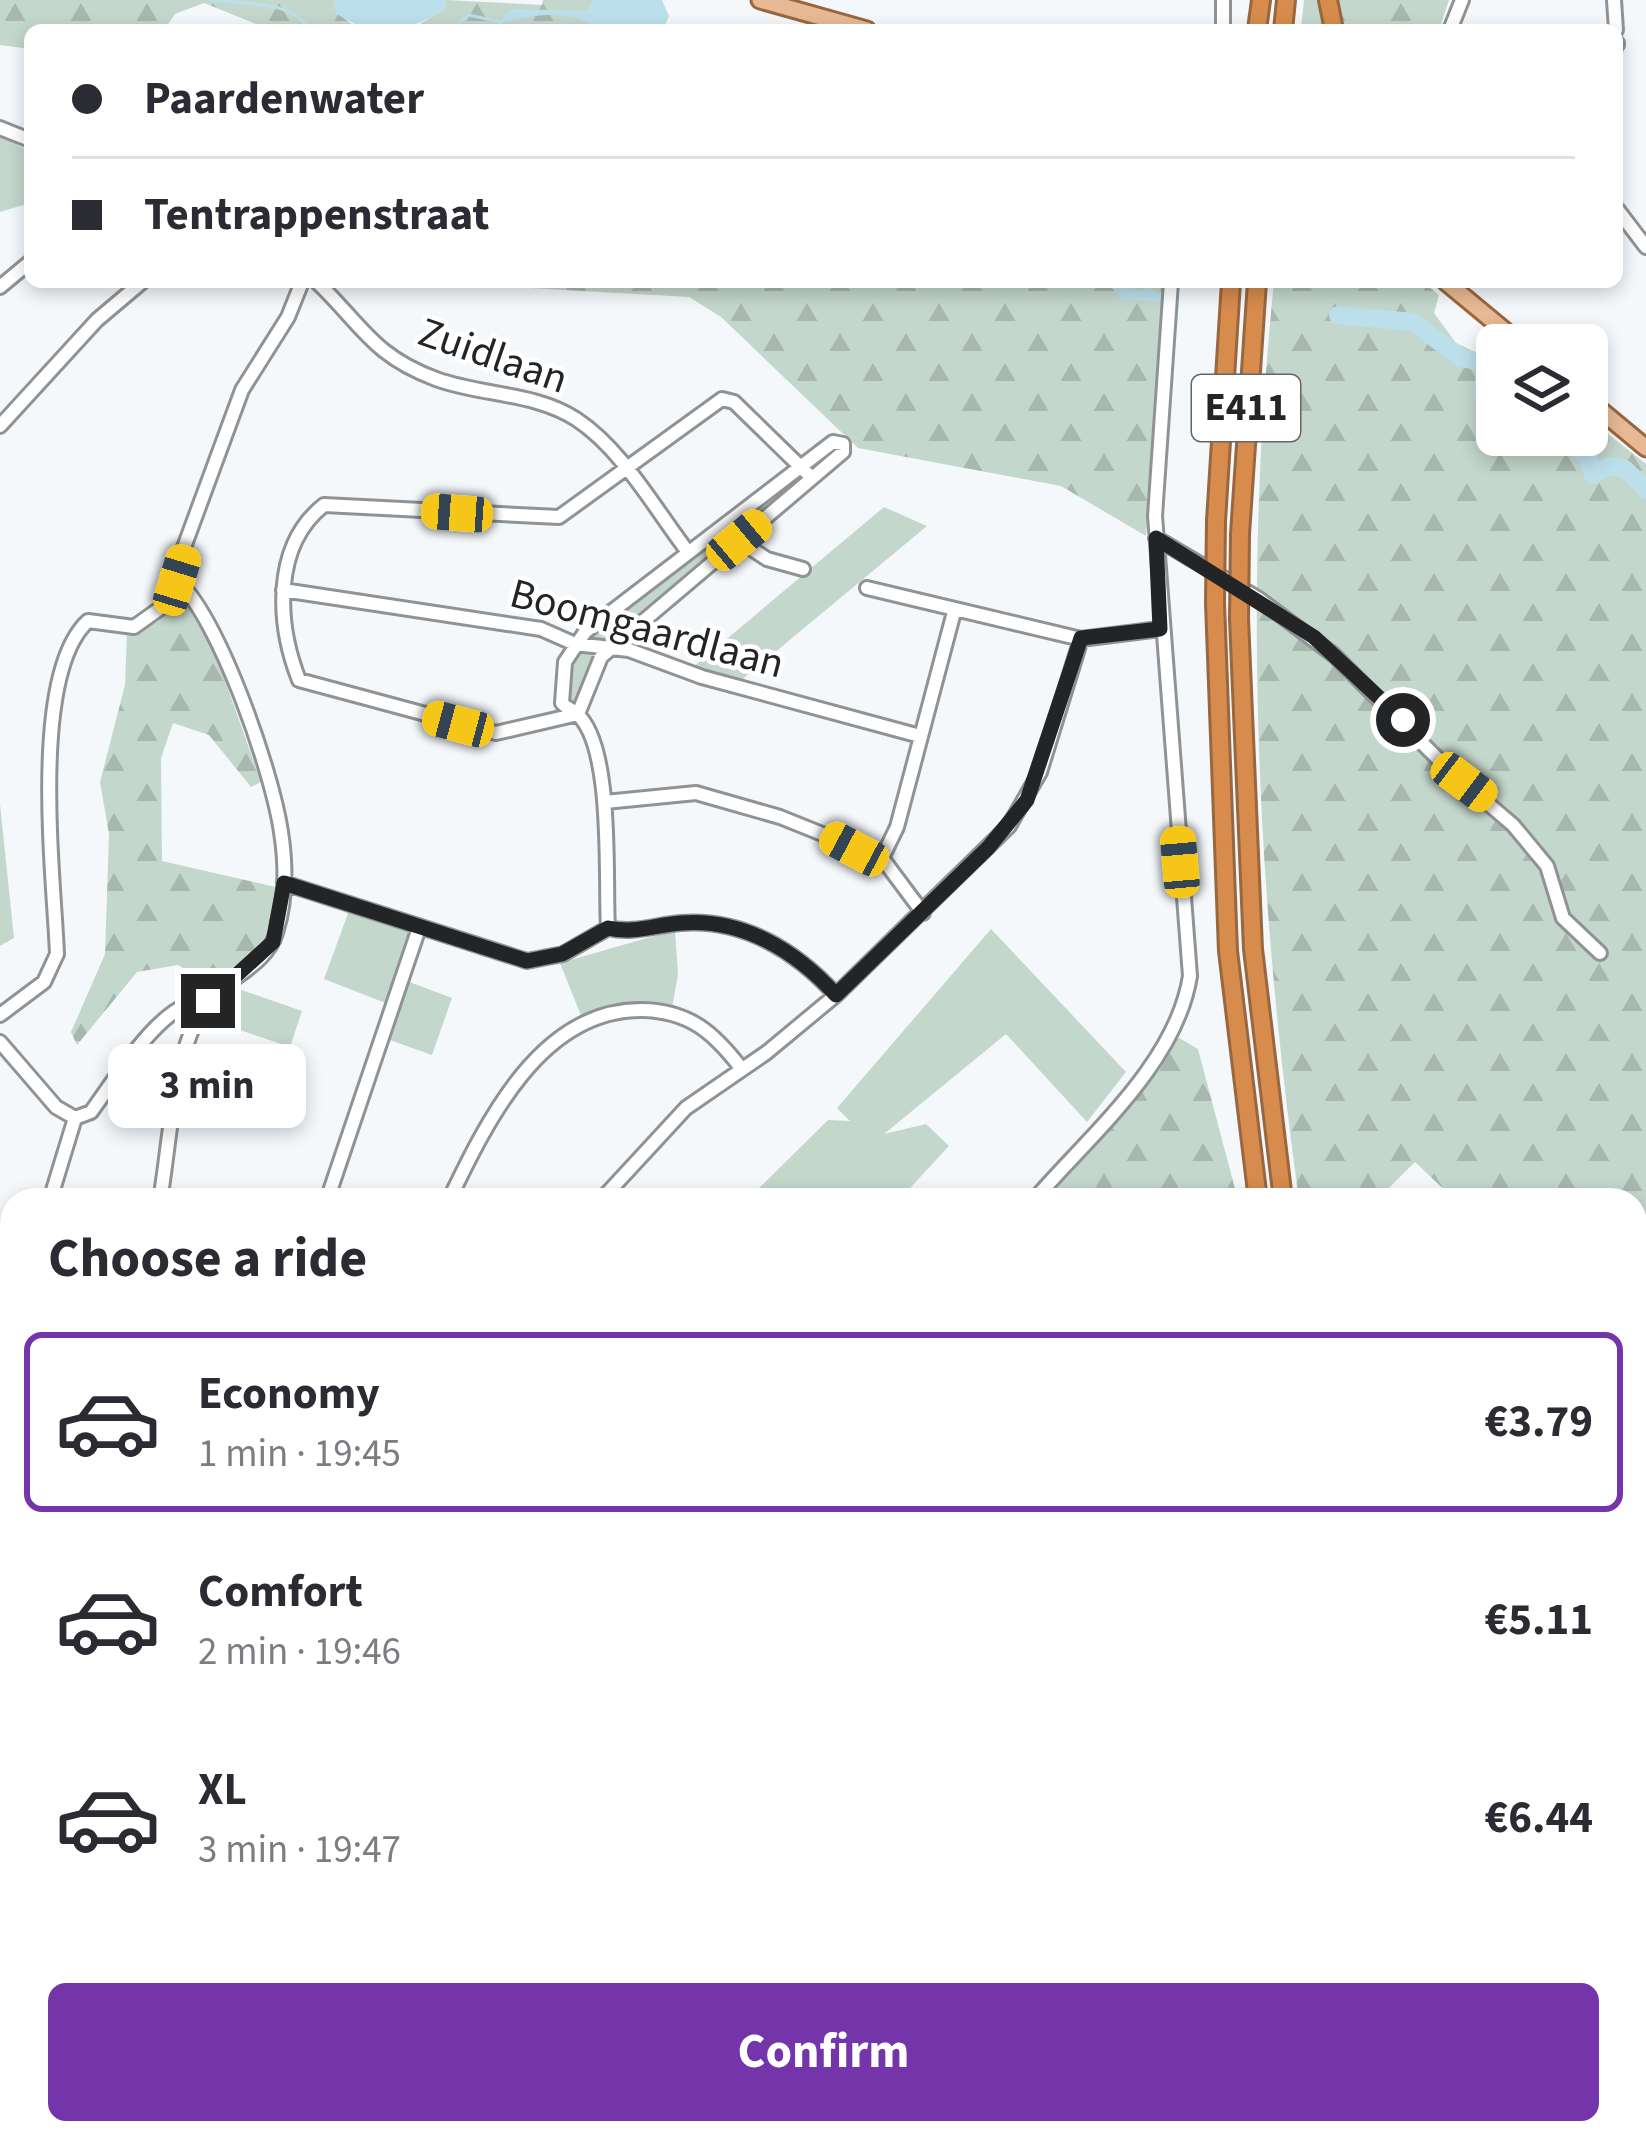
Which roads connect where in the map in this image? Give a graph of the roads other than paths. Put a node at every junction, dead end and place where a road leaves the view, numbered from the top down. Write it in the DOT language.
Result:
graph roads {
  1 [pos="760,0"];
  2 [pos="846,24"];
  3 [pos="1623,217"];
  4 [pos="1646,248"];
  5 [pos="24,267"];
  6 [pos="0,287"];
  7 [pos="135,288"];
  8 [pos="300,288"];
  9 [pos="322,288"];
  10 [pos="1171,288"];
  11 [pos="1231,288"];
  12 [pos="1256,288"];
  13 [pos="1453,288"];
  14 [pos="1497,324"];
  15 [pos="1608,416"];
  16 [pos="0,426"];
  17 [pos="1646,448"];
  18 [pos="802,465"];
  19 [pos="626,470"];
  20 [pos="812,478"];
  21 [pos="1156,538"];
  22 [pos="739,540"];
  23 [pos="688,552"];
  24 [pos="803,569"];
  25 [pos="177,580"];
  26 [pos="867,588"];
  27 [pos="283,590"];
  28 [pos="953,612"];
  29 [pos="1160,629"];
  30 [pos="1081,638"];
  31 [pos="574,644"];
  32 [pos="612,646"];
  33 [pos="578,714"];
  34 [pos="920,736"];
  35 [pos="605,802"];
  36 [pos="882,858"];
  37 [pos="284,883"];
  38 [pos="923,913"];
  39 [pos="419,928"];
  40 [pos="608,928"];
  41 [pos="1600,953"];
  42 [pos="836,995"];
  43 [pos="208,1001"];
  44 [pos="0,1015"];
  45 [pos="0,1042"];
  46 [pos="741,1068"];
  47 [pos="75,1118"];
  48 [pos="54,1188"];
  49 [pos="162,1188"];
  50 [pos="331,1188"];
  51 [pos="456,1188"];
  52 [pos="612,1188"];
  53 [pos="1044,1188"];
  54 [pos="1257,1188"];
  55 [pos="1282,1188"];
  1 -- 2 [label="main road"];
  3 -- 4 [label="street"];
  5 -- 6 [label="street"];
  7 -- 16 [label="street"];
  8 -- 25 [label="street"];
  9 -- 19 [label="street, Zuidlaan"];
  10 -- 21 [label="street"];
  11 -- 54 [label="highway, E411, bridge"];
  12 -- 55 [label="highway, E411, bridge"];
  13 -- 14 [label="main road"];
  15 -- 17 [label="main road"];
  18 -- 19 [label="street"];
  18 -- 20 [label="street"];
  18 -- 20 [label="street"];
  18 -- 23 [label="street"];
  19 -- 23 [label="street, Zuidlaan"];
  19 -- 27 [label="street"];
  20 -- 22 [label="street"];
  21 -- 29 [label="street"];
  21 -- 41 [label="street"];
  22 -- 24 [label="street"];
  22 -- 32 [label="street"];
  23 -- 31 [label="street"];
  25 -- 37 [label="street"];
  25 -- 44 [label="street"];
  26 -- 28 [label="street"];
  27 -- 31 [label="street, Boomgaardlaan"];
  27 -- 33 [label="street"];
  28 -- 30 [label="street"];
  28 -- 34 [label="street"];
  29 -- 30 [label="street"];
  29 -- 53 [label="street"];
  30 -- 38 [label="street"];
  31 -- 32 [label="street, Boomgaardlaan"];
  31 -- 33 [label="street"];
  32 -- 33 [label="street"];
  32 -- 34 [label="street, Boomgaardlaan"];
  33 -- 35 [label="street"];
  34 -- 36 [label="street"];
  35 -- 36 [label="street"];
  35 -- 40 [label="street"];
  36 -- 38 [label="street"];
  37 -- 39 [label="street"];
  37 -- 43 [label="street"];
  38 -- 42 [label="street"];
  39 -- 40 [label="street"];
  39 -- 50 [label="street"];
  40 -- 42 [label="street"];
  42 -- 46 [label="street"];
  43 -- 47 [label="street"];
  43 -- 49 [label="street"];
  45 -- 47 [label="street"];
  46 -- 51 [label="street"];
  46 -- 52 [label="street"];
  47 -- 48 [label="street"];
}
